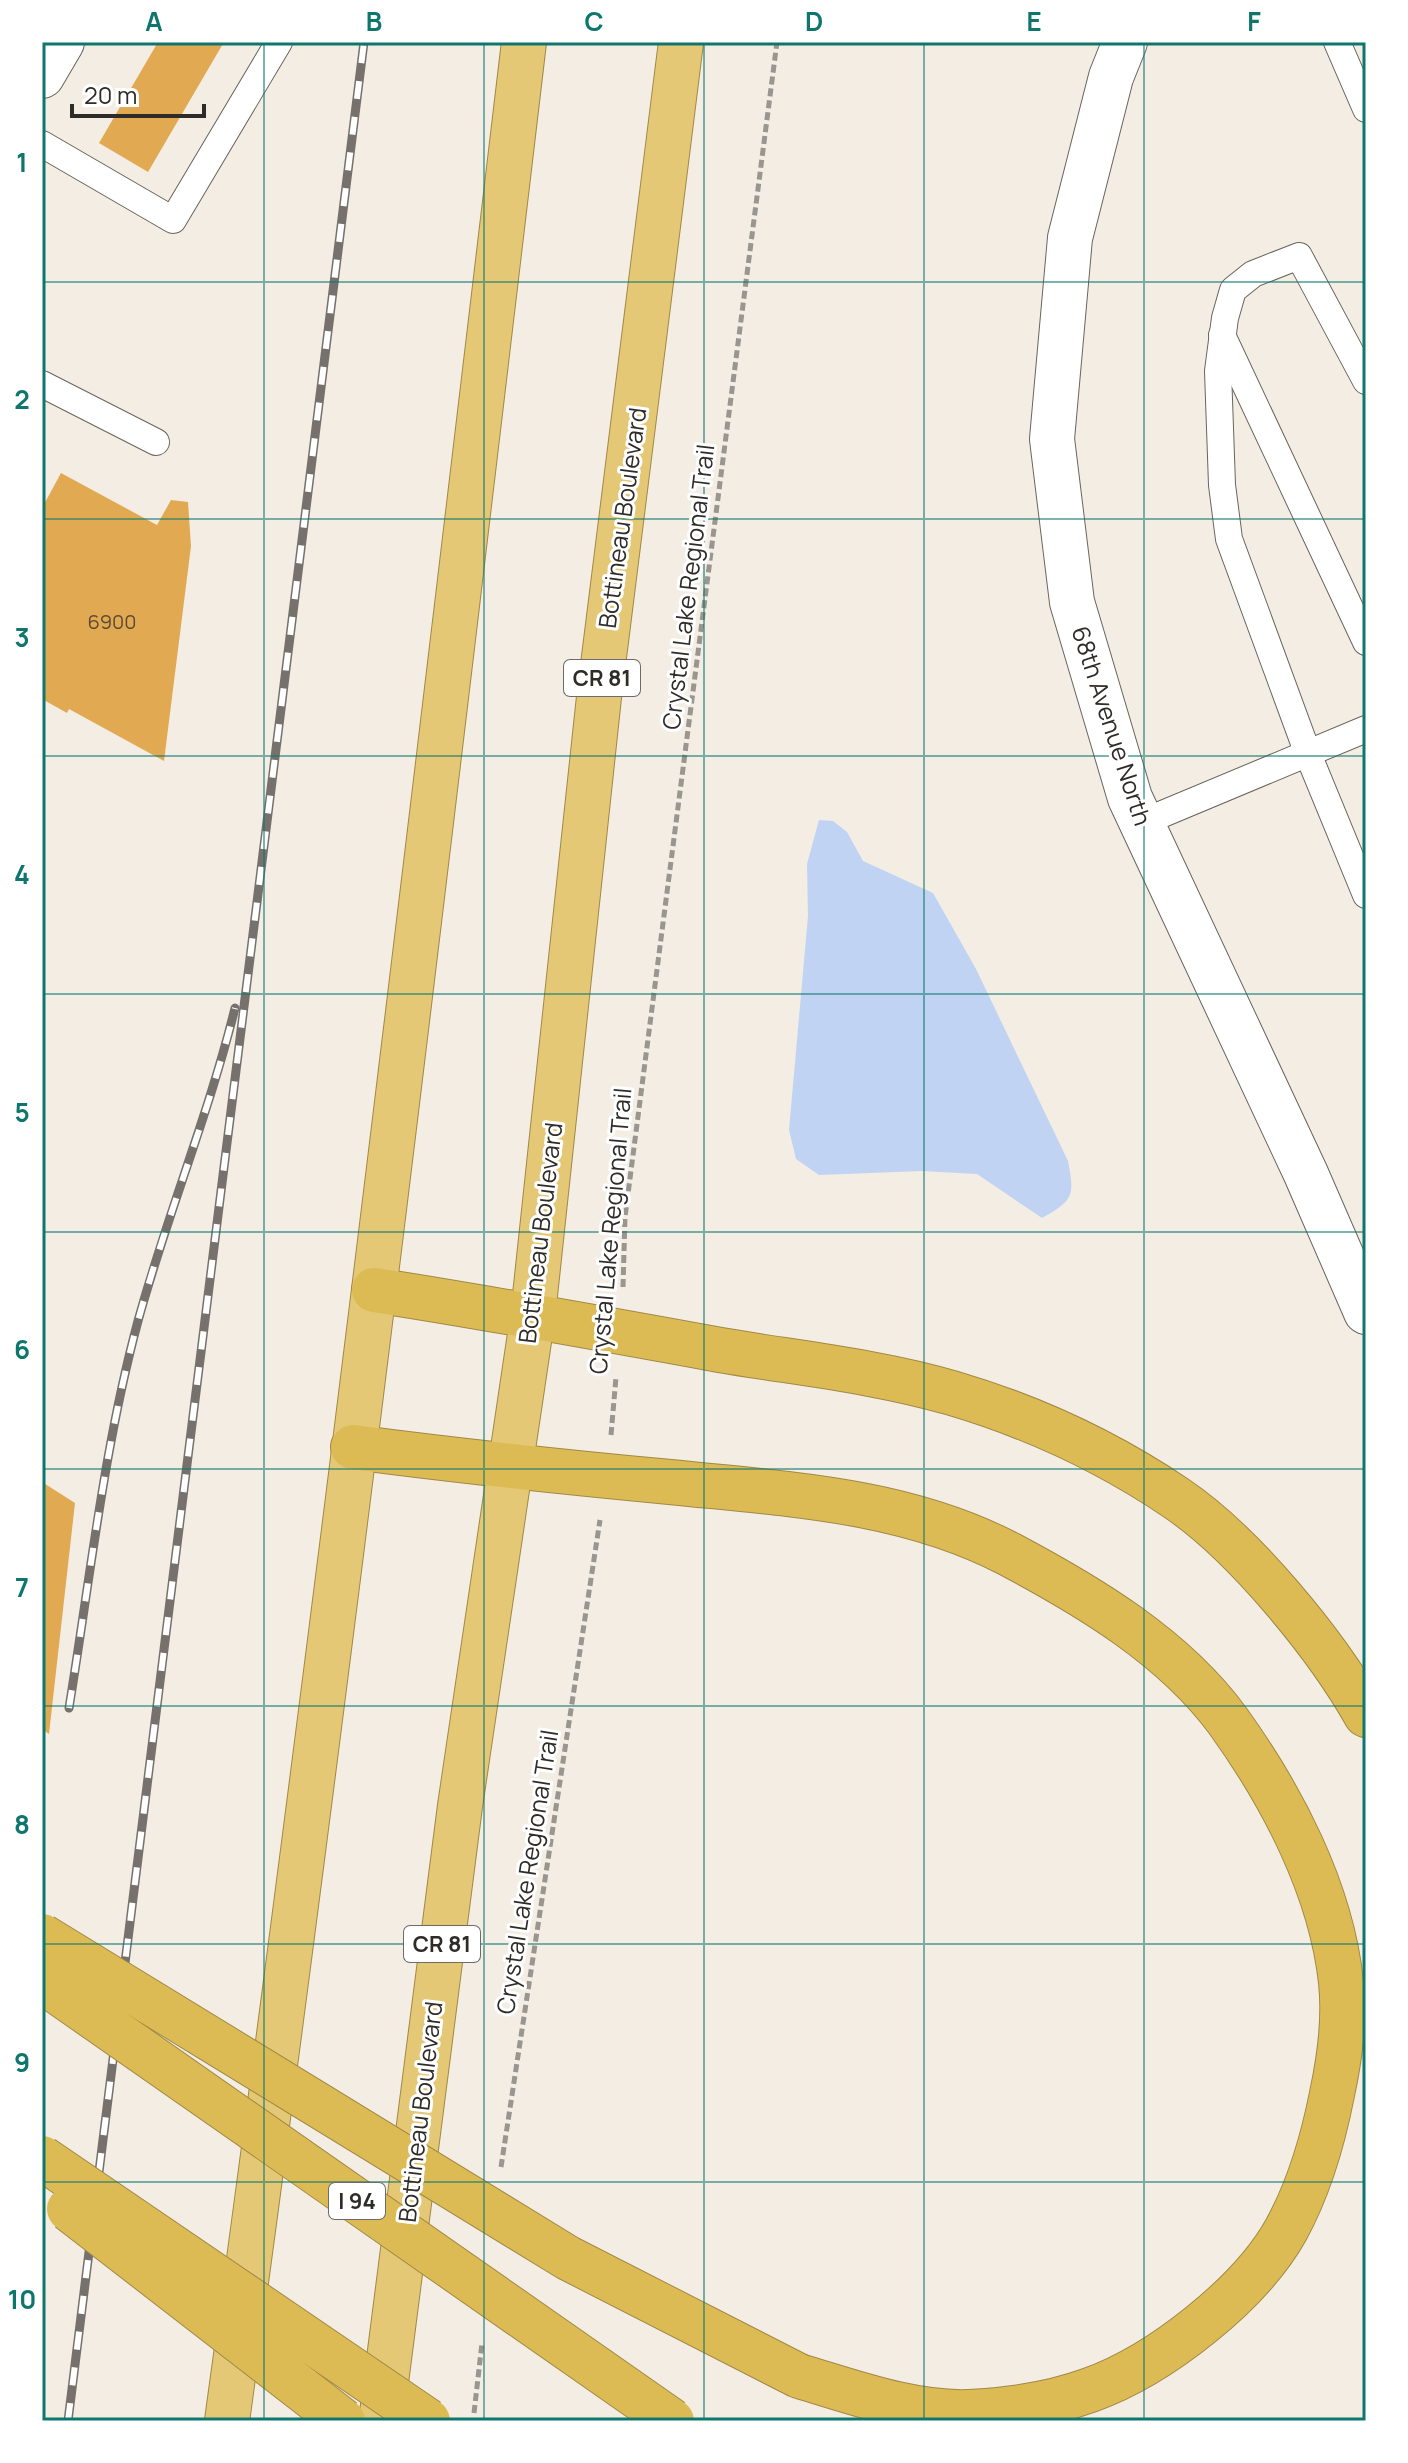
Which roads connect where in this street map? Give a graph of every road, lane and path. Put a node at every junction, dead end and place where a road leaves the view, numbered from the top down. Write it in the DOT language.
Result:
graph roads {
  1 [pos="62,42"];
  2 [pos="279,42"];
  3 [pos="524,42"];
  4 [pos="681,42"];
  5 [pos="777,42"];
  6 [pos="1125,42"];
  7 [pos="1337,42"];
  8 [pos="42,76"];
  9 [pos="1366,109"];
  10 [pos="42,144"];
  11 [pos="1222,335"];
  12 [pos="1366,381"];
  13 [pos="42,384"];
  14 [pos="156,442"];
  15 [pos="1366,642"];
  16 [pos="1366,729"];
  17 [pos="1308,754"];
  18 [pos="1141,823"];
  19 [pos="1366,895"];
  20 [pos="374,1290"];
  21 [pos="1366,1312"];
  22 [pos="533,1314"];
  23 [pos="621,1332"];
  24 [pos="353,1447"];
  25 [pos="509,1468"];
  26 [pos="607,1476"];
  27 [pos="1366,1715"];
  28 [pos="42,1936"];
  29 [pos="42,1981"];
  30 [pos="42,2158"];
  31 [pos="501,2174"];
  32 [pos="42,2188"];
  33 [pos="483,2328"];
  34 [pos="227,2421"];
  35 [pos="343,2421"];
  36 [pos="381,2421"];
  37 [pos="428,2421"];
  38 [pos="473,2421"];
  39 [pos="672,2421"];
  1 -- 8 [label="street"];
  2 -- 10 [label="lane"];
  3 -- 20 [label="highway"];
  4 -- 22 [label="highway, Bottineau Boulevard / CR 81"];
  5 -- 23 [label="path, Crystal Lake Regional Trail"];
  6 -- 18 [label="street, 68th Avenue North"];
  7 -- 9 [label="lane"];
  11 -- 12 [label="lane"];
  11 -- 15 [label="lane"];
  11 -- 17 [label="lane"];
  13 -- 14 [label="lane"];
  16 -- 17 [label="lane"];
  17 -- 18 [label="lane"];
  17 -- 19 [label="lane"];
  18 -- 21 [label="street, 68th Avenue North"];
  20 -- 22 [label="highway"];
  20 -- 24 [label="highway"];
  22 -- 23 [label="highway"];
  22 -- 25 [label="highway, Bottineau Boulevard / CR 81"];
  23 -- 26 [label="path, Crystal Lake Regional Trail"];
  23 -- 27 [label="highway"];
  24 -- 25 [label="highway"];
  24 -- 34 [label="highway"];
  25 -- 26 [label="highway"];
  25 -- 36 [label="highway, Bottineau Boulevard / CR 81"];
  26 -- 28 [label="highway, bridge"];
  26 -- 31 [label="path, Crystal Lake Regional Trail"];
  29 -- 39 [label="highway, I 94, bridge"];
  30 -- 37 [label="highway, bridge"];
  32 -- 35 [label="highway, bridge"];
  33 -- 38 [label="path"];
}
